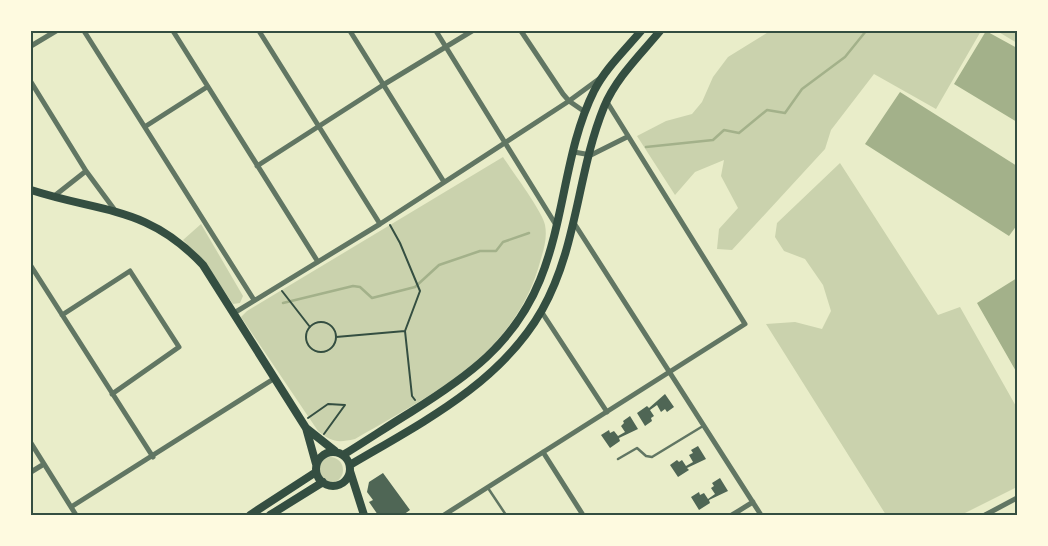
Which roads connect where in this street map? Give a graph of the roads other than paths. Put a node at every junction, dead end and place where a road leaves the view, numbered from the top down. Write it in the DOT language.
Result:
graph roads {
  1 [pos="56,31"];
  2 [pos="84,31"];
  3 [pos="173,31"];
  4 [pos="259,31"];
  5 [pos="350,31"];
  6 [pos="436,31"];
  7 [pos="472,31"];
  8 [pos="522,31"];
  9 [pos="641,31"];
  10 [pos="660,31"];
  11 [pos="31,46"];
  12 [pos="446,47"];
  13 [pos="604,75"];
  14 [pos="31,82"];
  15 [pos="383,85"];
  16 [pos="207,87"];
  17 [pos="569,102"];
  18 [pos="607,102"];
  19 [pos="585,112"];
  20 [pos="146,126"];
  21 [pos="319,128"];
  22 [pos="627,137"];
  23 [pos="505,143"];
  24 [pos="574,152"];
  25 [pos="590,154"];
  26 [pos="256,166"];
  27 [pos="86,171"];
  28 [pos="444,182"];
  29 [pos="31,190"];
  30 [pos="53,197"];
  31 [pos="114,210"];
  32 [pos="574,223"];
  33 [pos="380,224"];
  34 [pos="556,225"];
  35 [pos="318,262"];
  36 [pos="31,266"];
  37 [pos="254,300"];
  38 [pos="542,311"];
  39 [pos="234,313"];
  40 [pos="62,316"];
  41 [pos="669,373"];
  42 [pos="275,378"];
  43 [pos="112,394"];
  44 [pos="607,412"];
  45 [pos="304,425"];
  46 [pos="703,426"];
  47 [pos="31,444"];
  48 [pos="335,451"];
  49 [pos="543,452"];
  50 [pos="343,455"];
  51 [pos="153,457"];
  52 [pos="618,459"];
  53 [pos="44,464"];
  54 [pos="316,464"];
  55 [pos="350,468"];
  56 [pos="31,472"];
  57 [pos="316,472"];
  58 [pos="323,482"];
  59 [pos="488,487"];
  60 [pos="1017,498"];
  61 [pos="753,502"];
  62 [pos="71,507"];
  63 [pos="76,515"];
  64 [pos="250,515"];
  65 [pos="270,515"];
  66 [pos="364,515"];
  67 [pos="444,515"];
  68 [pos="506,515"];
  69 [pos="583,515"];
  70 [pos="732,515"];
  71 [pos="762,515"];
  72 [pos="985,515"];
  1 -- 11 [label="street"];
  2 -- 20 [label="street"];
  3 -- 16 [label="street"];
  4 -- 21 [label="street"];
  5 -- 15 [label="street"];
  6 -- 12 [label="street"];
  7 -- 12 [label="street"];
  8 -- 17 [label="street"];
  9 -- 13 [label="main road"];
  10 -- 18 [label="main road"];
  12 -- 15 [label="street"];
  12 -- 23 [label="street"];
  13 -- 17 [label="street"];
  13 -- 19 [label="main road"];
  14 -- 27 [label="street"];
  15 -- 21 [label="street"];
  15 -- 28 [label="street"];
  16 -- 20 [label="street"];
  16 -- 26 [label="street"];
  17 -- 19 [label="street"];
  17 -- 23 [label="street"];
  18 -- 22 [label="street"];
  18 -- 25 [label="main road"];
  19 -- 24 [label="main road"];
  20 -- 37 [label="street"];
  21 -- 26 [label="street"];
  21 -- 33 [label="street"];
  22 -- 25 [label="street"];
  22 -- 41 [label="street"];
  23 -- 28 [label="street"];
  23 -- 34 [label="street"];
  24 -- 25 [label="street"];
  24 -- 34 [label="main road"];
  25 -- 32 [label="main road"];
  26 -- 35 [label="street"];
  27 -- 30 [label="street"];
  27 -- 31 [label="street"];
  28 -- 33 [label="street"];
  29 -- 30 [label="main road"];
  30 -- 31 [label="main road"];
  31 -- 39 [label="main road"];
  32 -- 38 [label="main road"];
  32 -- 41 [label="street"];
  33 -- 35 [label="street"];
  34 -- 50 [label="main road"];
  35 -- 37 [label="street"];
  36 -- 40 [label="street"];
  37 -- 39 [label="street"];
  38 -- 44 [label="street"];
  38 -- 55 [label="main road"];
  39 -- 42 [label="main road"];
  40 -- 43 [label="street"];
  40 -- 43 [label="street"];
  41 -- 44 [label="street"];
  41 -- 46 [label="street"];
  42 -- 45 [label="main road"];
  42 -- 51 [label="street"];
  43 -- 51 [label="street"];
  44 -- 49 [label="street"];
  45 -- 48 [label="main road"];
  45 -- 54 [label="main road"];
  46 -- 52 [label="lane"];
  46 -- 61 [label="street"];
  47 -- 53 [label="street"];
  48 -- 50 [label="main road"];
  48 -- 54 [label="main road"];
  49 -- 59 [label="street"];
  49 -- 69 [label="street"];
  50 -- 55 [label="main road"];
  51 -- 62 [label="street"];
  53 -- 56 [label="street"];
  53 -- 62 [label="street"];
  54 -- 57 [label="main road"];
  55 -- 58 [label="main road"];
  55 -- 66 [label="main road"];
  57 -- 58 [label="main road"];
  57 -- 64 [label="main road"];
  58 -- 65 [label="main road"];
  59 -- 67 [label="street"];
  59 -- 68 [label="lane"];
  60 -- 72 [label="street"];
  61 -- 70 [label="street"];
  61 -- 71 [label="street"];
  62 -- 63 [label="street"];
}
